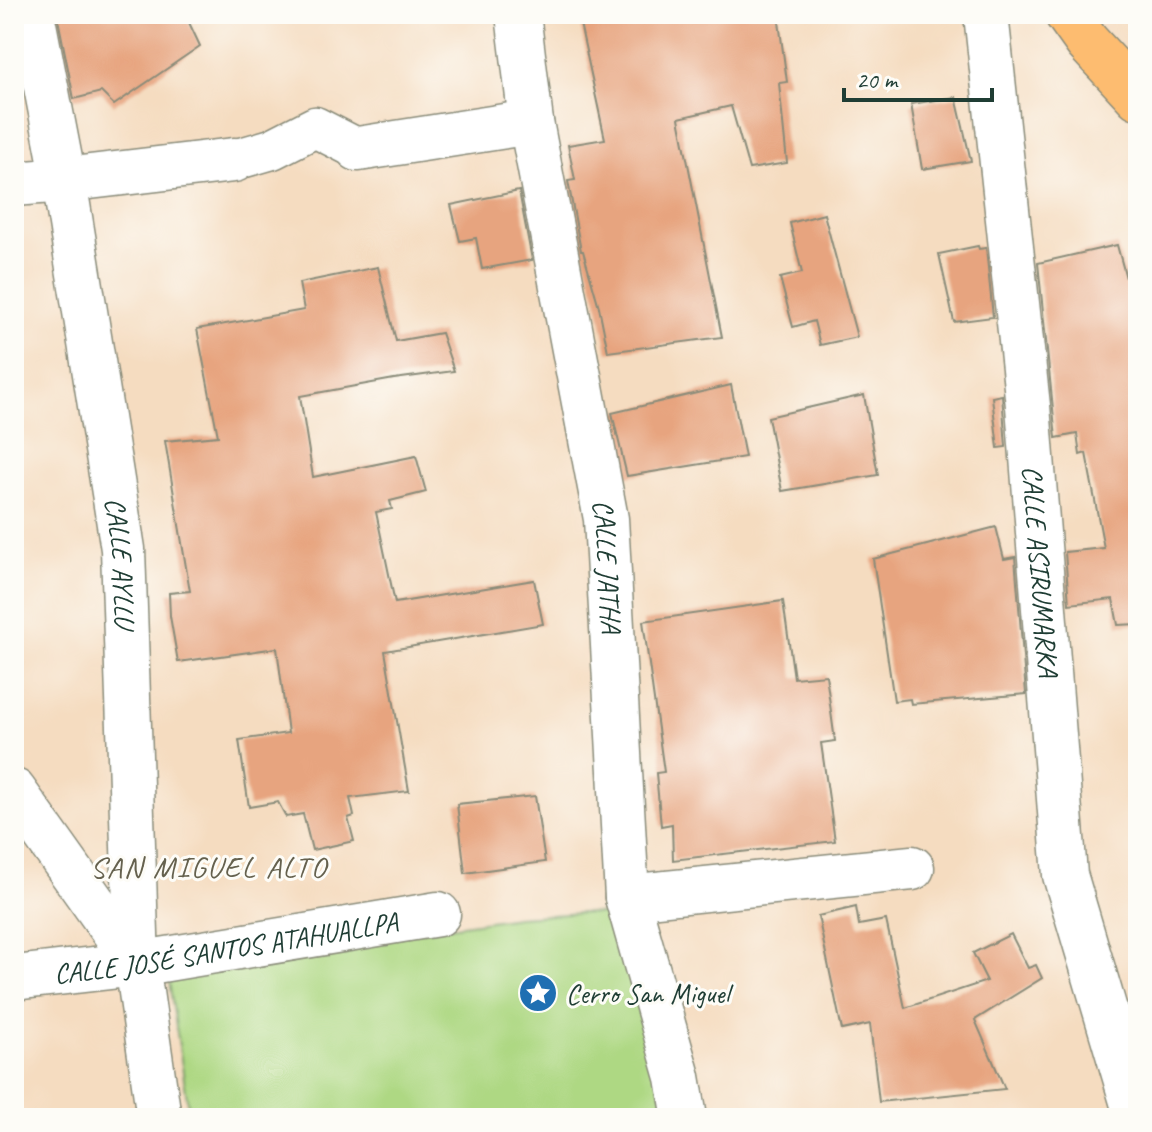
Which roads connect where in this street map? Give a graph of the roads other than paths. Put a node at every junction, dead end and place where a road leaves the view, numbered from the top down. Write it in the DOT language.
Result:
graph roads {
  1 [pos="32,14"];
  2 [pos="518,14"];
  3 [pos="986,14"];
  4 [pos="1067,14"];
  5 [pos="1138,97"];
  6 [pos="531,122"];
  7 [pos="358,149"];
  8 [pos="234,160"];
  9 [pos="64,180"];
  10 [pos="14,184"];
  11 [pos="14,791"];
  12 [pos="912,868"];
  13 [pos="627,897"];
  14 [pos="438,914"];
  15 [pos="137,964"];
  16 [pos="14,978"];
  17 [pos="159,1118"];
  18 [pos="685,1118"];
  19 [pos="1137,1118"];
  1 -- 9 [label="street, CALLE AYLLU"];
  2 -- 6 [label="street, CALLE JATHA"];
  3 -- 19 [label="street, CALLE ASIRUMARKA"];
  4 -- 5 [label="highway"];
  6 -- 7 [label="street"];
  6 -- 13 [label="street, CALLE JATHA"];
  7 -- 8 [label="street"];
  8 -- 9 [label="street"];
  9 -- 10 [label="street"];
  9 -- 15 [label="street, CALLE AYLLU"];
  11 -- 15 [label="street"];
  12 -- 13 [label="street"];
  13 -- 18 [label="street, CALLE JATHA"];
  14 -- 15 [label="street, CALLE JOSÉ SANTOS ATAHUALLPA"];
  15 -- 16 [label="street, CALLE JOSÉ SANTOS ATAHUALLPA"];
  15 -- 17 [label="street, CALLE AYLLU"];
}
